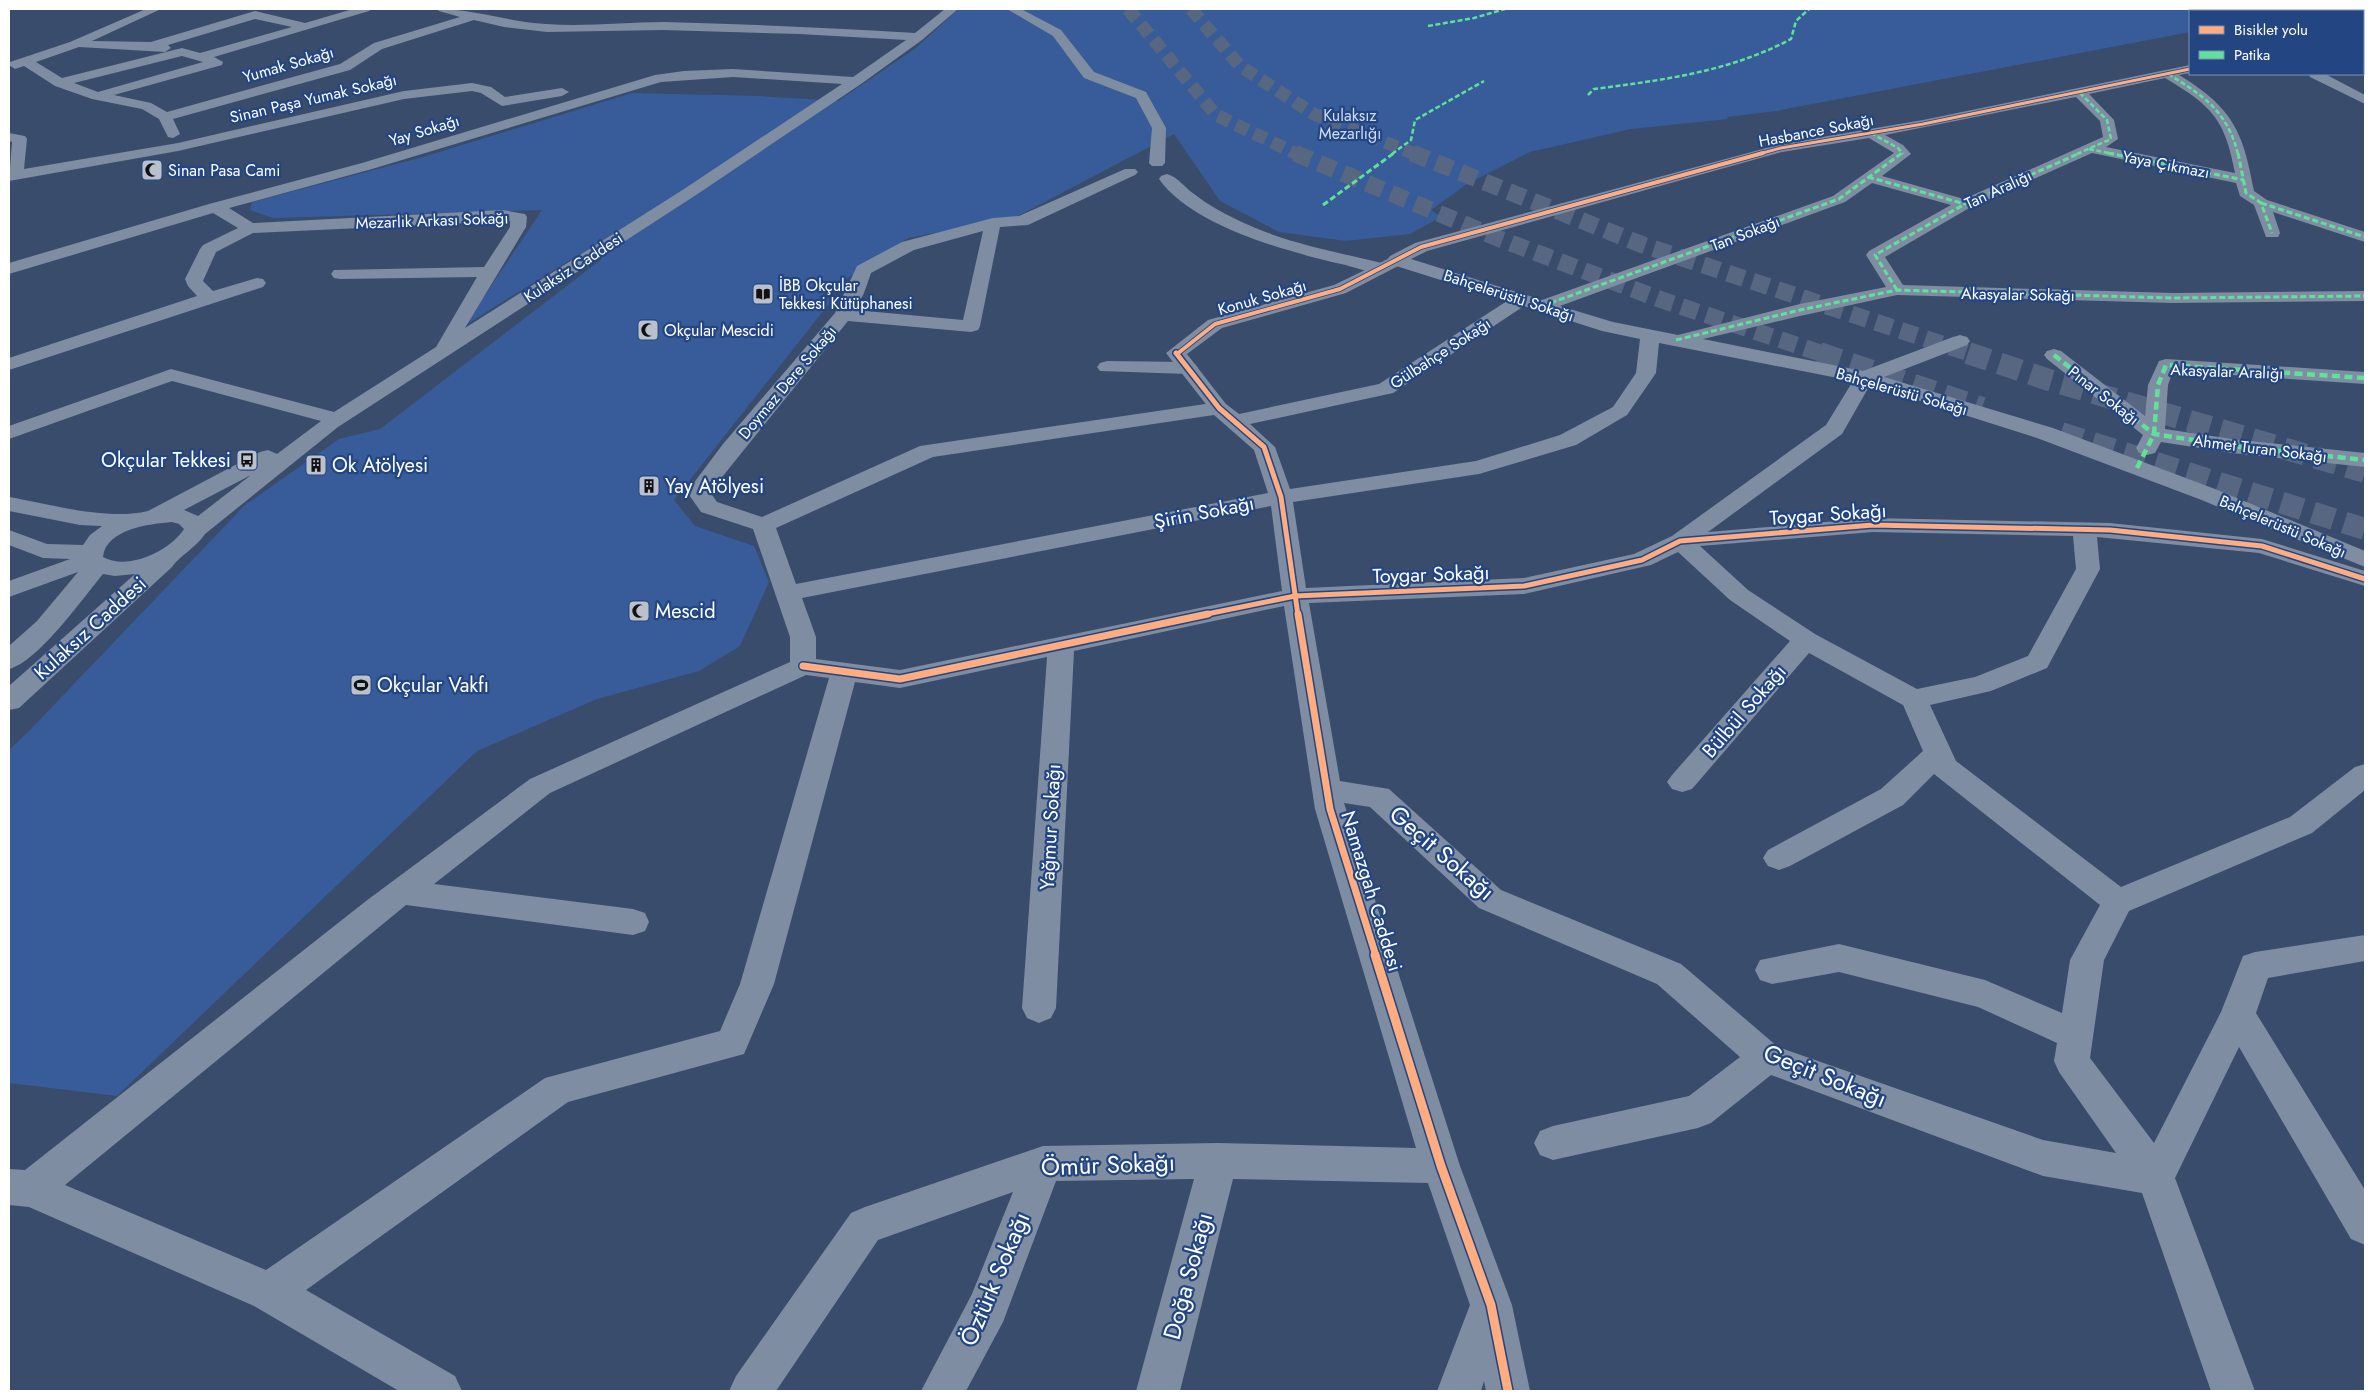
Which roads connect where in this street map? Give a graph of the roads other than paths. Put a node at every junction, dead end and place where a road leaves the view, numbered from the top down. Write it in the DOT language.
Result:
graph roads {
  1 [pos="155,9"];
  2 [pos="365,9"];
  3 [pos="443,9"];
  4 [pos="952,9"];
  5 [pos="1013,9"];
  6 [pos="473,16"];
  7 [pos="102,21"];
  8 [pos="121,24"];
  9 [pos="305,26"];
  10 [pos="918,37"];
  11 [pos="74,45"];
  12 [pos="154,46"];
  13 [pos="182,52"];
  14 [pos="9,55"];
  15 [pos="42,56"];
  16 [pos="200,57"];
  17 [pos="26,62"];
  18 [pos="9,67"];
  19 [pos="2189,69"];
  20 [pos="2168,74"];
  21 [pos="2317,75"];
  22 [pos="856,81"];
  23 [pos="60,83"];
  24 [pos="623,88"];
  25 [pos="2080,93"];
  26 [pos="97,96"];
  27 [pos="2365,100"];
  28 [pos="165,117"];
  29 [pos="1871,133"];
  30 [pos="9,137"];
  31 [pos="178,147"];
  32 [pos="2089,148"];
  33 [pos="1157,163"];
  34 [pos="1130,172"];
  35 [pos="13,175"];
  36 [pos="1868,177"];
  37 [pos="1155,180"];
  38 [pos="2244,180"];
  39 [pos="2261,203"];
  40 [pos="1964,204"];
  41 [pos="215,207"];
  42 [pos="993,223"];
  43 [pos="250,228"];
  44 [pos="2272,232"];
  45 [pos="2365,237"];
  46 [pos="1388,264"];
  47 [pos="9,269"];
  48 [pos="489,272"];
  49 [pos="340,274"];
  50 [pos="257,283"];
  51 [pos="1897,290"];
  52 [pos="2365,296"];
  53 [pos="209,298"];
  54 [pos="1522,300"];
  55 [pos="1542,306"];
  56 [pos="843,315"];
  57 [pos="1650,335"];
  58 [pos="1676,340"];
  59 [pos="1960,341"];
  60 [pos="442,352"];
  61 [pos="2054,355"];
  62 [pos="9,364"];
  63 [pos="1107,367"];
  64 [pos="1188,368"];
  65 [pos="1865,377"];
  66 [pos="2365,378"];
  67 [pos="1228,415"];
  68 [pos="334,421"];
  69 [pos="9,433"];
  70 [pos="2154,434"];
  71 [pos="2365,460"];
  72 [pos="2137,468"];
  73 [pos="1281,497"];
  74 [pos="9,504"];
  75 [pos="147,518"];
  76 [pos="763,525"];
  77 [pos="196,529"];
  78 [pos="2084,529"];
  79 [pos="9,537"];
  80 [pos="1680,541"];
  81 [pos="172,554"];
  82 [pos="92,559"];
  83 [pos="2365,560"];
  84 [pos="2365,579"];
  85 [pos="9,589"];
  86 [pos="787,593"];
  87 [pos="1295,596"];
  88 [pos="1806,640"];
  89 [pos="1061,645"];
  90 [pos="9,660"];
  91 [pos="802,666"];
  92 [pos="845,671"];
  93 [pos="1914,699"];
  94 [pos="9,702"];
  95 [pos="1938,753"];
  96 [pos="2365,774"];
  97 [pos="1682,782"];
  98 [pos="1326,790"];
  99 [pos="1779,858"];
  100 [pos="400,892"];
  101 [pos="2118,902"];
  102 [pos="633,922"];
  103 [pos="2365,948"];
  104 [pos="1772,970"];
  105 [pos="1039,1008"];
  106 [pos="2238,1014"];
  107 [pos="2076,1035"];
  108 [pos="1766,1058"];
  109 [pos="1553,1143"];
  110 [pos="1218,1161"];
  111 [pos="1043,1164"];
  112 [pos="1441,1166"];
  113 [pos="2156,1177"];
  114 [pos="20,1188"];
  115 [pos="2365,1226"];
  116 [pos="269,1292"];
  117 [pos="1491,1305"];
  118 [pos="440,1391"];
  119 [pos="751,1391"];
  120 [pos="944,1391"];
  121 [pos="1158,1391"];
  122 [pos="1459,1391"];
  123 [pos="1508,1391"];
  124 [pos="2234,1391"];
  1 -- 8 [label="street"];
  2 -- 9 [label="street"];
  3 -- 6 [label="street"];
  4 -- 10 [label="street, Kulaksiz Caddesi"];
  5 -- 33 [label="street"];
  6 -- 10 [label="street"];
  6 -- 28 [label="street, Yumak Sokağı"];
  7 -- 8 [label="street"];
  8 -- 11 [label="street"];
  9 -- 12 [label="street"];
  9 -- 16 [label="street"];
  10 -- 22 [label="street, Kulaksiz Caddesi"];
  11 -- 12 [label="street"];
  11 -- 15 [label="street"];
  12 -- 13 [label="street"];
  13 -- 16 [label="street"];
  13 -- 23 [label="street"];
  14 -- 15 [label="street"];
  15 -- 17 [label="street"];
  16 -- 26 [label="street"];
  17 -- 18 [label="street"];
  17 -- 23 [label="street"];
  19 -- 20 [label="street, Hasbance Sokağı"];
  20 -- 25 [label="street, Hasbance Sokağı"];
  20 -- 38 [label="street"];
  21 -- 27 [label="street"];
  22 -- 24 [label="street, Yay Sokağı"];
  22 -- 60 [label="street, Kulaksiz Caddesi"];
  23 -- 26 [label="street"];
  24 -- 31 [label="street, Sinan Paşa Yumak Sokağı"];
  24 -- 41 [label="street, Yay Sokağı"];
  25 -- 29 [label="street, Hasbance Sokağı"];
  25 -- 32 [label="street, Tan Aralığı"];
  26 -- 28 [label="street"];
  28 -- 31 [label="street"];
  29 -- 36 [label="street, Tan Sokağı"];
  29 -- 46 [label="street, Hasbance Sokağı"];
  30 -- 35 [label="street"];
  31 -- 35 [label="street, Sinan Paşa Yumak Sokağı"];
  32 -- 38 [label="street, Yaya Çıkmazı"];
  32 -- 40 [label="street, Tan Aralığı"];
  33 -- 34 [label="street, Doymaz Dere Sokağı"];
  33 -- 37 [label="street"];
  34 -- 37 [label="street"];
  34 -- 42 [label="street, Doymaz Dere Sokağı"];
  36 -- 40 [label="street"];
  36 -- 55 [label="street, Tan Sokağı"];
  37 -- 46 [label="street"];
  38 -- 39 [label="street"];
  39 -- 44 [label="street"];
  39 -- 45 [label="street"];
  40 -- 51 [label="street, Tan Aralığı"];
  41 -- 43 [label="street"];
  41 -- 47 [label="street, Yay Sokağı"];
  42 -- 56 [label="street, Doymaz Dere Sokağı"];
  42 -- 56 [label="street"];
  43 -- 48 [label="street, Mezarlık Arkası Sokağı"];
  43 -- 53 [label="street, Mezarlık Arkası Sokağı"];
  46 -- 54 [label="street, Bahçelerüstü Sokağı"];
  46 -- 64 [label="street, Konuk Sokağı"];
  48 -- 49 [label="street"];
  48 -- 60 [label="street, Mezarlık Arkası Sokağı"];
  50 -- 53 [label="street"];
  51 -- 52 [label="street, Akasyalar Sokağı"];
  51 -- 58 [label="street, Akasyalar Sokağı"];
  53 -- 62 [label="street"];
  54 -- 55 [label="street, Bahçelerüstü Sokağı"];
  54 -- 67 [label="street, Gülbahçe Sokağı"];
  55 -- 57 [label="street, Bahçelerüstü Sokağı"];
  56 -- 76 [label="street, Doymaz Dere Sokağı"];
  57 -- 58 [label="street, Bahçelerüstü Sokağı"];
  57 -- 73 [label="street, Şirin Sokağı"];
  58 -- 65 [label="street, Bahçelerüstü Sokağı"];
  59 -- 65 [label="street"];
  60 -- 68 [label="street, Kulaksiz Caddesi"];
  61 -- 70 [label="street, Pınar Sokağı"];
  63 -- 64 [label="street"];
  64 -- 67 [label="street, Konuk Sokağı"];
  65 -- 72 [label="street, Bahçelerüstü Sokağı"];
  65 -- 80 [label="street"];
  66 -- 70 [label="street, Akasyalar Aralığı"];
  67 -- 73 [label="street, Namazgah Caddesi"];
  67 -- 76 [label="street, Gülbahçe Sokağı"];
  68 -- 69 [label="street"];
  68 -- 75 [label="street"];
  68 -- 77 [label="street, Kulaksiz Caddesi"];
  70 -- 71 [label="street, Ahmet Turan Sokağı"];
  70 -- 72 [label="street, Akasyalar Aralığı"];
  72 -- 83 [label="street, Bahçelerüstü Sokağı"];
  73 -- 86 [label="street, Şirin Sokağı"];
  73 -- 87 [label="street, Namazgah Caddesi"];
  74 -- 75 [label="street"];
  75 -- 77 [label="street"];
  75 -- 82 [label="street, Kulaksız Caddesi"];
  76 -- 86 [label="street"];
  77 -- 81 [label="street, Kulaksız Caddesi"];
  78 -- 80 [label="street, Toygar Sokağı"];
  78 -- 84 [label="street, Toygar Sokağı"];
  78 -- 93 [label="street"];
  79 -- 82 [label="street"];
  80 -- 87 [label="street, Toygar Sokağı"];
  80 -- 88 [label="street"];
  81 -- 82 [label="street"];
  81 -- 94 [label="street, Kulaksız Caddesi"];
  82 -- 85 [label="street"];
  82 -- 90 [label="street, Kulaksız Caddesi"];
  86 -- 91 [label="street"];
  87 -- 89 [label="street, Toygar Sokağı"];
  87 -- 98 [label="street, Namazgah Caddesi"];
  88 -- 93 [label="street"];
  88 -- 97 [label="street, Bülbül Sokağı"];
  89 -- 92 [label="street, Toygar Sokağı"];
  89 -- 105 [label="street, Yağmur Sokağı"];
  91 -- 92 [label="street, Toygar Sokağı"];
  91 -- 100 [label="street"];
  92 -- 116 [label="street"];
  93 -- 95 [label="street"];
  95 -- 99 [label="street"];
  95 -- 101 [label="street"];
  96 -- 101 [label="street"];
  98 -- 108 [label="street, Geçit Sokağı"];
  98 -- 112 [label="street, Namazgah Caddesi"];
  100 -- 102 [label="street"];
  100 -- 114 [label="street"];
  101 -- 107 [label="street"];
  103 -- 106 [label="street"];
  104 -- 107 [label="street"];
  106 -- 113 [label="street"];
  106 -- 115 [label="street"];
  107 -- 113 [label="street"];
  108 -- 109 [label="street"];
  108 -- 113 [label="street, Geçit Sokağı"];
  110 -- 111 [label="street, Ömür Sokağı"];
  110 -- 112 [label="street, Ömür Sokağı"];
  110 -- 121 [label="street, Doğa Sokağı"];
  111 -- 119 [label="street, Ömür Sokağı"];
  111 -- 120 [label="street, Öztürk Sokağı"];
  112 -- 117 [label="street, Namazgah Caddesi"];
  113 -- 124 [label="street"];
  114 -- 116 [label="street"];
  116 -- 118 [label="street"];
  117 -- 122 [label="street"];
  117 -- 123 [label="street, Namazgah Caddesi"];
}
